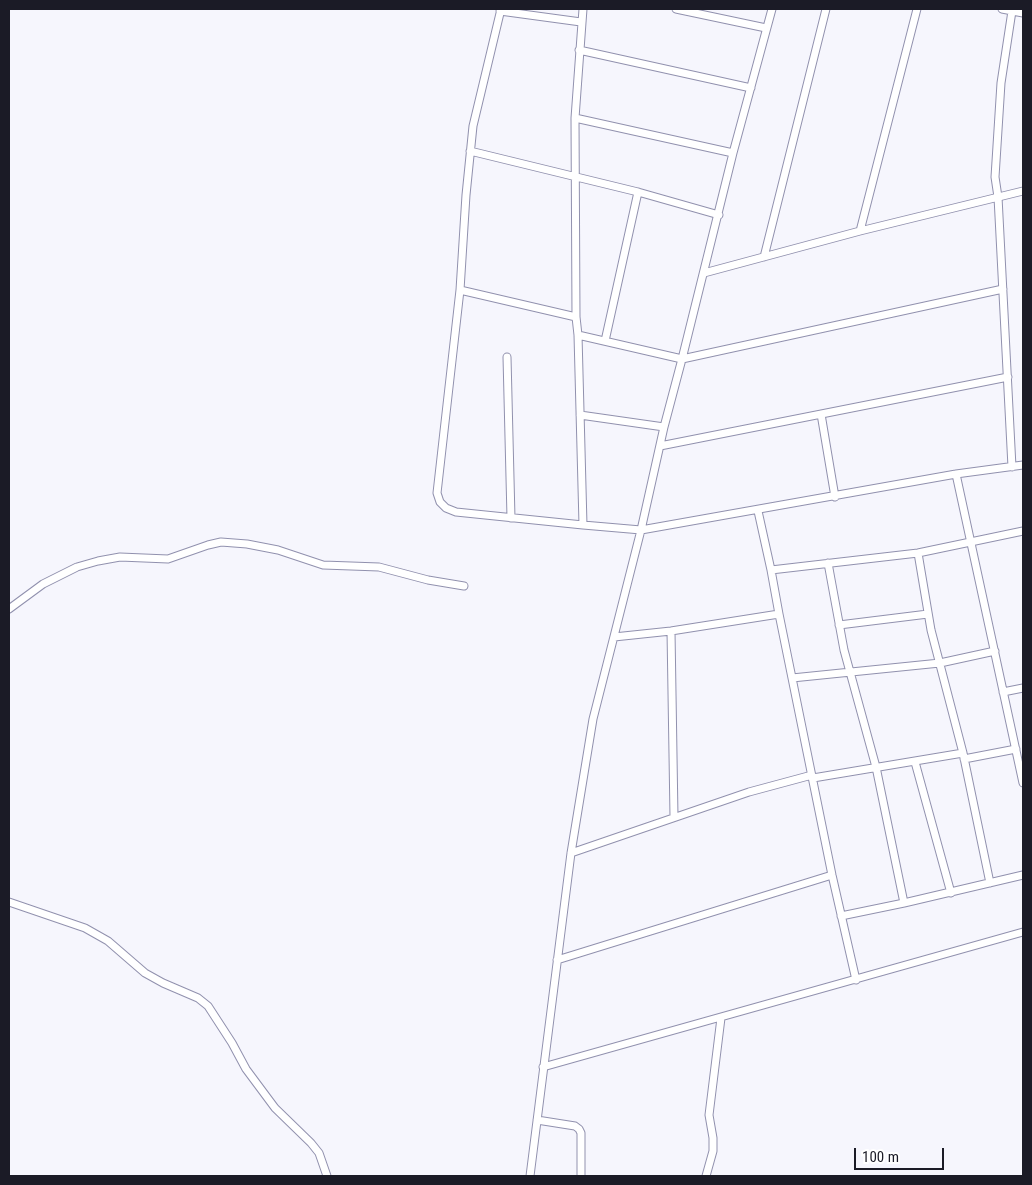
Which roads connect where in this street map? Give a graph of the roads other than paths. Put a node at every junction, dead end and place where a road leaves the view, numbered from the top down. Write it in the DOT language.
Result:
graph roads {
  1 [pos="582,9"];
  2 [pos="676,9"];
  3 [pos="772,9"];
  4 [pos="826,9"];
  5 [pos="918,9"];
  6 [pos="1002,9"];
  7 [pos="501,10"];
  8 [pos="690,10"];
  9 [pos="1012,11"];
  10 [pos="1023,13"];
  11 [pos="582,22"];
  12 [pos="766,28"];
  13 [pos="580,50"];
  14 [pos="750,88"];
  15 [pos="574,118"];
  16 [pos="470,151"];
  17 [pos="733,153"];
  18 [pos="576,177"];
  19 [pos="1023,191"];
  20 [pos="638,192"];
  21 [pos="998,197"];
  22 [pos="719,215"];
  23 [pos="860,231"];
  24 [pos="764,256"];
  25 [pos="704,273"];
  26 [pos="1003,289"];
  27 [pos="460,290"];
  28 [pos="576,317"];
  29 [pos="578,335"];
  30 [pos="606,341"];
  31 [pos="507,357"];
  32 [pos="682,359"];
  33 [pos="1008,377"];
  34 [pos="580,414"];
  35 [pos="821,414"];
  36 [pos="664,427"];
  37 [pos="660,446"];
  38 [pos="1023,464"];
  39 [pos="1012,467"];
  40 [pos="956,474"];
  41 [pos="835,497"];
  42 [pos="758,511"];
  43 [pos="511,518"];
  44 [pos="583,525"];
  45 [pos="641,530"];
  46 [pos="1023,532"];
  47 [pos="971,543"];
  48 [pos="918,553"];
  49 [pos="828,563"];
  50 [pos="771,570"];
  51 [pos="464,586"];
  52 [pos="9,609"];
  53 [pos="778,614"];
  54 [pos="928,614"];
  55 [pos="839,625"];
  56 [pos="671,631"];
  57 [pos="614,638"];
  58 [pos="995,651"];
  59 [pos="940,663"];
  60 [pos="850,672"];
  61 [pos="792,678"];
  62 [pos="1023,688"];
  63 [pos="1003,692"];
  64 [pos="1019,752"];
  65 [pos="963,756"];
  66 [pos="915,762"];
  67 [pos="876,767"];
  68 [pos="813,777"];
  69 [pos="1023,783"];
  70 [pos="674,817"];
  71 [pos="571,853"];
  72 [pos="832,875"];
  73 [pos="1023,875"];
  74 [pos="990,883"];
  75 [pos="951,893"];
  76 [pos="9,902"];
  77 [pos="904,903"];
  78 [pos="841,916"];
  79 [pos="1023,932"];
  80 [pos="557,960"];
  81 [pos="856,980"];
  82 [pos="720,1018"];
  83 [pos="543,1067"];
  84 [pos="536,1120"];
  85 [pos="328,1176"];
  86 [pos="530,1176"];
  87 [pos="581,1176"];
  88 [pos="706,1176"];
  1 -- 11 [label="street"];
  2 -- 8 [label="street"];
  3 -- 12 [label="street"];
  4 -- 24 [label="street"];
  5 -- 23 [label="street"];
  6 -- 9 [label="street"];
  7 -- 11 [label="street"];
  7 -- 16 [label="street"];
  8 -- 12 [label="street"];
  9 -- 10 [label="street"];
  9 -- 21 [label="street"];
  11 -- 13 [label="street"];
  12 -- 14 [label="street"];
  13 -- 14 [label="street"];
  13 -- 15 [label="street"];
  14 -- 17 [label="street"];
  15 -- 17 [label="street"];
  15 -- 18 [label="street"];
  16 -- 18 [label="street"];
  16 -- 27 [label="street"];
  17 -- 22 [label="street"];
  18 -- 20 [label="street"];
  18 -- 28 [label="street"];
  19 -- 21 [label="street"];
  20 -- 22 [label="street"];
  20 -- 30 [label="street"];
  21 -- 23 [label="street"];
  21 -- 26 [label="street"];
  22 -- 25 [label="street"];
  23 -- 24 [label="street"];
  24 -- 25 [label="street"];
  25 -- 32 [label="street"];
  26 -- 32 [label="street"];
  26 -- 33 [label="street"];
  27 -- 28 [label="street"];
  27 -- 43 [label="street"];
  28 -- 29 [label="street"];
  29 -- 30 [label="street"];
  29 -- 34 [label="street"];
  30 -- 32 [label="street"];
  31 -- 43 [label="street"];
  32 -- 36 [label="street"];
  33 -- 35 [label="street"];
  33 -- 39 [label="street"];
  34 -- 36 [label="street"];
  34 -- 44 [label="street"];
  35 -- 37 [label="street"];
  35 -- 41 [label="street"];
  36 -- 37 [label="street"];
  37 -- 45 [label="street"];
  38 -- 39 [label="street"];
  39 -- 40 [label="street"];
  40 -- 41 [label="street"];
  40 -- 47 [label="street"];
  41 -- 42 [label="street"];
  42 -- 45 [label="street"];
  42 -- 50 [label="street"];
  43 -- 44 [label="street"];
  44 -- 45 [label="street"];
  45 -- 57 [label="street"];
  46 -- 47 [label="street"];
  47 -- 48 [label="street"];
  47 -- 58 [label="street"];
  48 -- 49 [label="street"];
  48 -- 54 [label="street"];
  49 -- 50 [label="street"];
  49 -- 55 [label="street"];
  50 -- 53 [label="street"];
  51 -- 52 [label="street"];
  53 -- 56 [label="street"];
  53 -- 61 [label="street"];
  54 -- 55 [label="street"];
  54 -- 59 [label="street"];
  55 -- 60 [label="street"];
  56 -- 57 [label="street"];
  56 -- 70 [label="street"];
  57 -- 71 [label="street"];
  58 -- 59 [label="street"];
  58 -- 63 [label="street"];
  59 -- 60 [label="street"];
  59 -- 65 [label="street"];
  60 -- 61 [label="street"];
  60 -- 67 [label="street"];
  61 -- 68 [label="street"];
  62 -- 63 [label="street"];
  63 -- 64 [label="street"];
  64 -- 65 [label="street"];
  64 -- 69 [label="street"];
  65 -- 66 [label="street"];
  65 -- 74 [label="street"];
  66 -- 67 [label="street"];
  66 -- 75 [label="street"];
  67 -- 68 [label="street"];
  67 -- 77 [label="street"];
  68 -- 70 [label="street"];
  68 -- 72 [label="street"];
  70 -- 71 [label="street"];
  71 -- 80 [label="street"];
  72 -- 78 [label="street"];
  72 -- 80 [label="street"];
  73 -- 74 [label="street"];
  74 -- 75 [label="street"];
  75 -- 77 [label="street"];
  76 -- 85 [label="street"];
  77 -- 78 [label="street"];
  78 -- 81 [label="street"];
  79 -- 81 [label="street"];
  80 -- 83 [label="street"];
  81 -- 82 [label="street"];
  82 -- 83 [label="street"];
  82 -- 88 [label="street"];
  83 -- 84 [label="street"];
  84 -- 86 [label="street"];
  84 -- 87 [label="street"];
}
